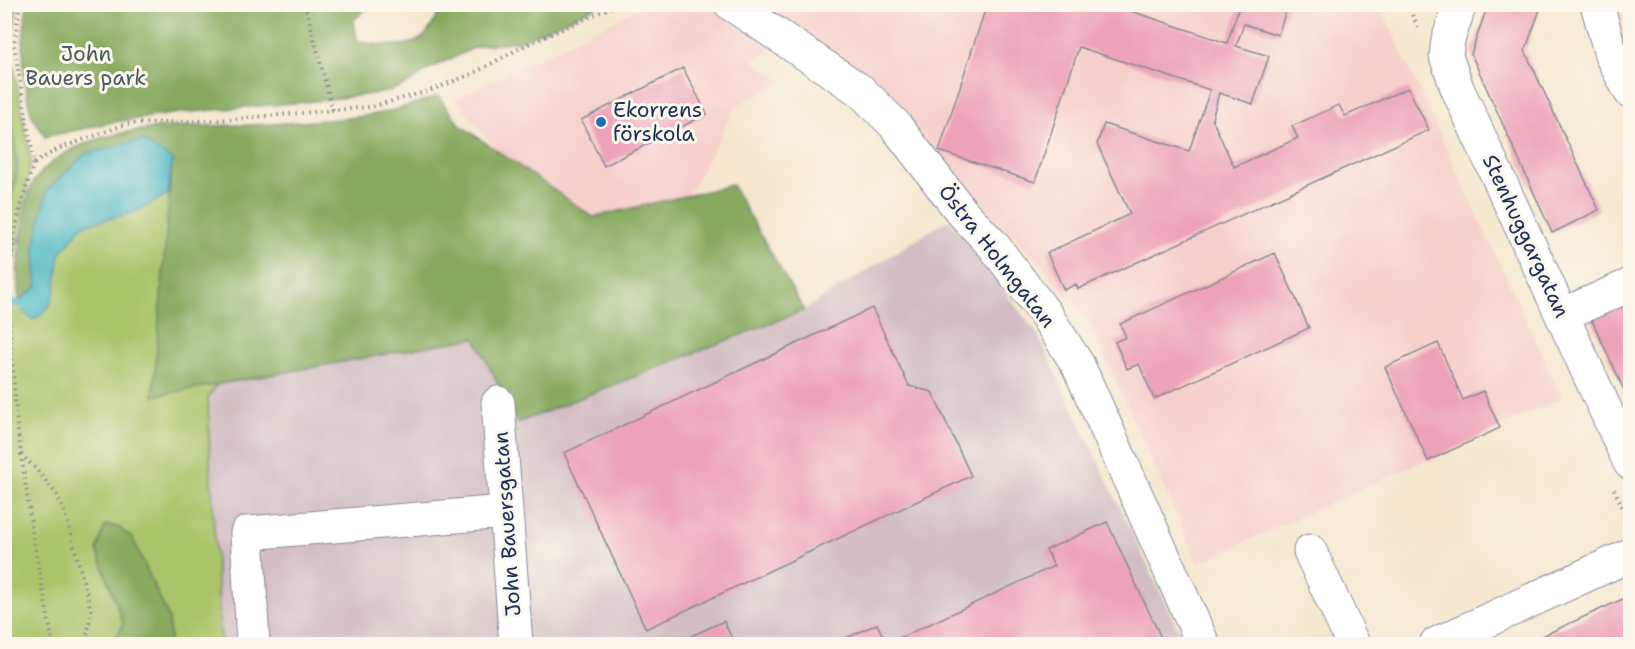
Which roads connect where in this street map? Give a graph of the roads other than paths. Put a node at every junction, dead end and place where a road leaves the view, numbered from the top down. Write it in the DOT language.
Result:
graph roads {
  1 [pos="730,4"];
  2 [pos="1460,4"];
  3 [pos="1596,4"];
  4 [pos="1630,91"];
  5 [pos="1630,285"];
  6 [pos="1562,315"];
  7 [pos="498,403"];
  8 [pos="1630,463"];
  9 [pos="505,512"];
  10 [pos="1310,551"];
  11 [pos="1630,555"];
  12 [pos="253,645"];
  13 [pos="516,645"];
  14 [pos="1203,645"];
  15 [pos="1353,645"];
  16 [pos="1436,645"];
  1 -- 14 [label="street, Östra Holmgatan"];
  2 -- 6 [label="street, Stenhuggargatan"];
  3 -- 4 [label="street"];
  5 -- 6 [label="street"];
  6 -- 8 [label="street, Stenhuggargatan"];
  7 -- 9 [label="street, John Bauersgatan"];
  9 -- 12 [label="street"];
  9 -- 13 [label="street, John Bauersgatan"];
  10 -- 15 [label="street"];
  11 -- 16 [label="street"];
}
